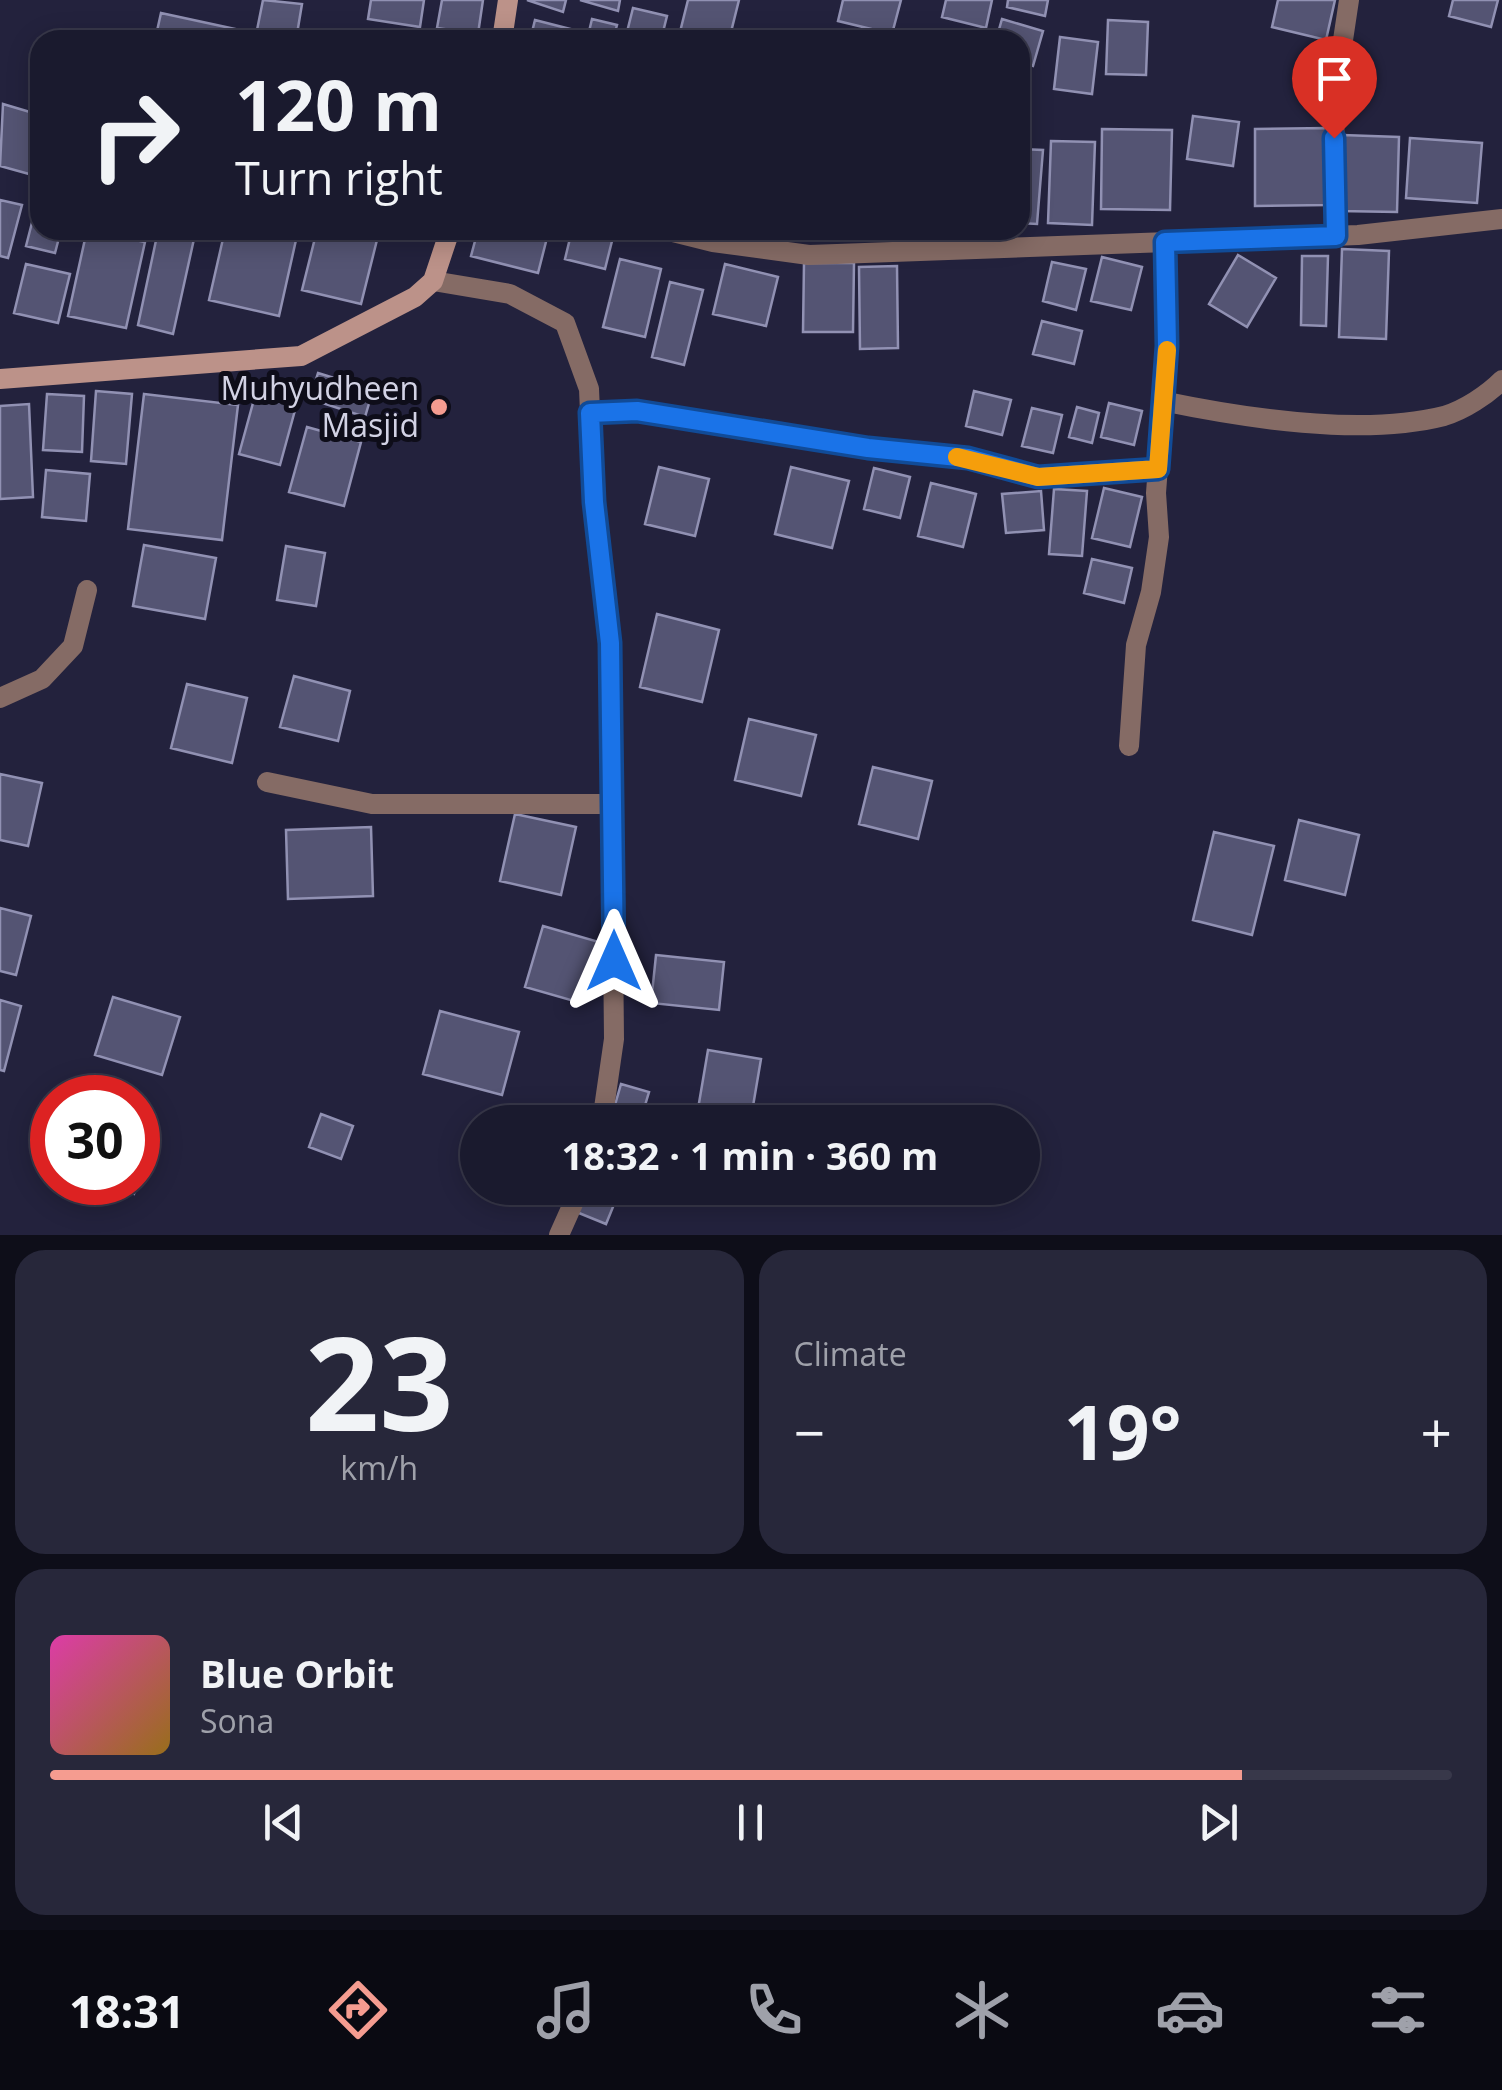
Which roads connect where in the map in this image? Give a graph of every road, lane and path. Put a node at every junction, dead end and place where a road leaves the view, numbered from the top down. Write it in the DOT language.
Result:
graph roads {
  1 [pos="508,0"];
  2 [pos="1349,0"];
  3 [pos="504,30"];
  4 [pos="1502,219"];
  5 [pos="1336,236"];
  6 [pos="447,240"];
  7 [pos="705,240"];
  8 [pos="1165,242"];
  9 [pos="433,281"];
  10 [pos="0,379"];
  11 [pos="1502,380"];
  12 [pos="1162,400"];
  13 [pos="590,413"];
  14 [pos="1158,469"];
  15 [pos="87,590"];
  16 [pos="0,698"];
  17 [pos="1130,746"];
  18 [pos="267,782"];
  19 [pos="614,804"];
  20 [pos="604,1105"];
  21 [pos="572,1205"];
  22 [pos="559,1235"];
  1 -- 3 [label="main road"];
  2 -- 5 [label="street"];
  4 -- 5 [label="street"];
  5 -- 8 [label="street"];
  6 -- 9 [label="main road"];
  7 -- 8 [label="street"];
  8 -- 12 [label="street"];
  9 -- 10 [label="main road"];
  9 -- 13 [label="street"];
  11 -- 12 [label="street"];
  12 -- 14 [label="street"];
  13 -- 14 [label="street"];
  13 -- 19 [label="street"];
  14 -- 17 [label="street"];
  15 -- 16 [label="street"];
  18 -- 19 [label="street"];
  19 -- 20 [label="street"];
  21 -- 22 [label="street"];
}
